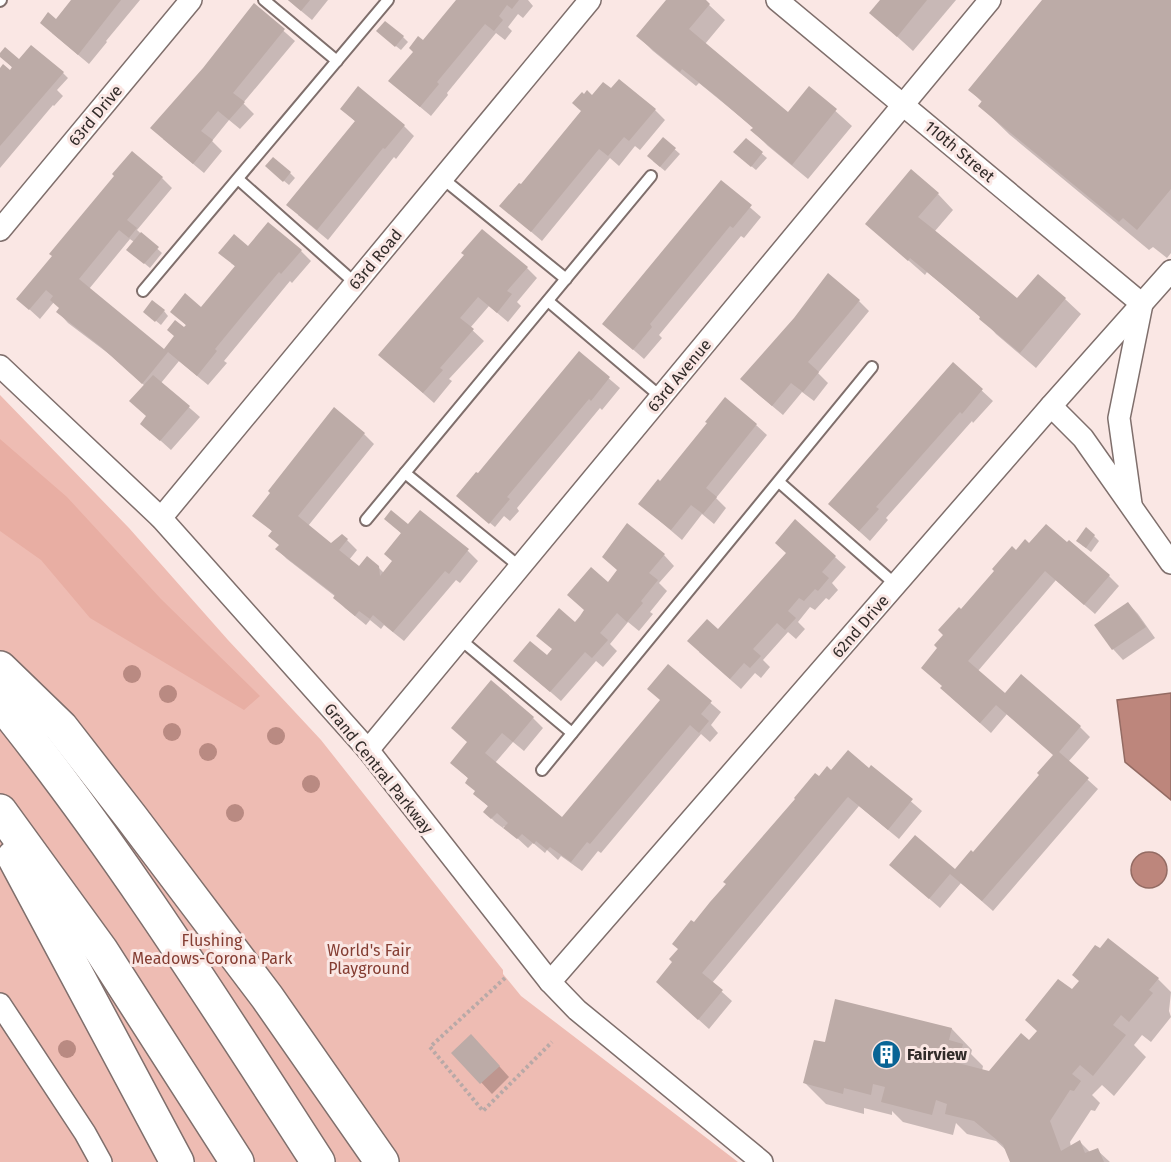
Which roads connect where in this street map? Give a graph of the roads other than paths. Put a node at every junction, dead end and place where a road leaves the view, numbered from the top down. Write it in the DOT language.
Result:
graph roads {
  1 [pos="191,0"];
  2 [pos="264,0"];
  3 [pos="388,0"];
  4 [pos="590,0"];
  5 [pos="777,0"];
  6 [pos="990,0"];
  7 [pos="337,61"];
  8 [pos="903,104"];
  9 [pos="651,176"];
  10 [pos="238,178"];
  11 [pos="442,178"];
  12 [pos="0,230"];
  13 [pos="1171,271"];
  14 [pos="566,279"];
  15 [pos="355,283"];
  16 [pos="143,291"];
  17 [pos="548,301"];
  18 [pos="1142,304"];
  19 [pos="0,366"];
  20 [pos="872,367"];
  21 [pos="661,397"];
  22 [pos="1051,406"];
  23 [pos="405,473"];
  24 [pos="779,482"];
  25 [pos="1131,504"];
  26 [pos="161,518"];
  27 [pos="366,520"];
  28 [pos="1171,563"];
  29 [pos="520,567"];
  30 [pos="896,584"];
  31 [pos="461,640"];
  32 [pos="0,668"];
  33 [pos="0,702"];
  34 [pos="572,733"];
  35 [pos="368,750"];
  36 [pos="542,770"];
  37 [pos="0,812"];
  38 [pos="0,831"];
  39 [pos="550,982"];
  40 [pos="0,1004"];
  41 [pos="101,1162"];
  42 [pos="177,1162"];
  43 [pos="237,1162"];
  44 [pos="318,1162"];
  45 [pos="382,1162"];
  46 [pos="762,1162"];
  1 -- 12 [label="street, 63rd Drive"];
  2 -- 7 [label="lane"];
  3 -- 7 [label="lane"];
  4 -- 11 [label="street, 63rd Road"];
  5 -- 8 [label="street, 110th Street"];
  6 -- 8 [label="street, 63rd Avenue"];
  7 -- 10 [label="lane"];
  8 -- 18 [label="street, 110th Street"];
  8 -- 21 [label="street, 63rd Avenue"];
  9 -- 14 [label="lane"];
  10 -- 15 [label="lane"];
  10 -- 16 [label="lane"];
  11 -- 14 [label="lane"];
  11 -- 15 [label="street, 63rd Road"];
  13 -- 18 [label="street, 62nd Drive"];
  14 -- 17 [label="lane"];
  15 -- 26 [label="street, 63rd Road"];
  17 -- 21 [label="lane"];
  17 -- 23 [label="lane"];
  18 -- 22 [label="street, 62nd Drive"];
  18 -- 25 [label="street"];
  19 -- 26 [label="street, Grand Central Parkway"];
  20 -- 24 [label="lane"];
  21 -- 29 [label="street, 63rd Avenue"];
  22 -- 25 [label="street"];
  22 -- 30 [label="street, 62nd Drive"];
  23 -- 27 [label="lane"];
  23 -- 29 [label="lane"];
  24 -- 30 [label="lane"];
  24 -- 34 [label="lane"];
  25 -- 28 [label="street"];
  26 -- 35 [label="street, Grand Central Parkway"];
  29 -- 31 [label="street, 63rd Avenue"];
  30 -- 39 [label="street, 62nd Drive"];
  31 -- 34 [label="lane"];
  31 -- 35 [label="street, 63rd Avenue"];
  32 -- 45 [label="highway"];
  33 -- 44 [label="highway"];
  34 -- 36 [label="lane"];
  35 -- 39 [label="street, Grand Central Parkway"];
  37 -- 43 [label="highway"];
  38 -- 42 [label="highway"];
  39 -- 46 [label="street, Grand Central Parkway"];
  40 -- 41 [label="street"];
}
